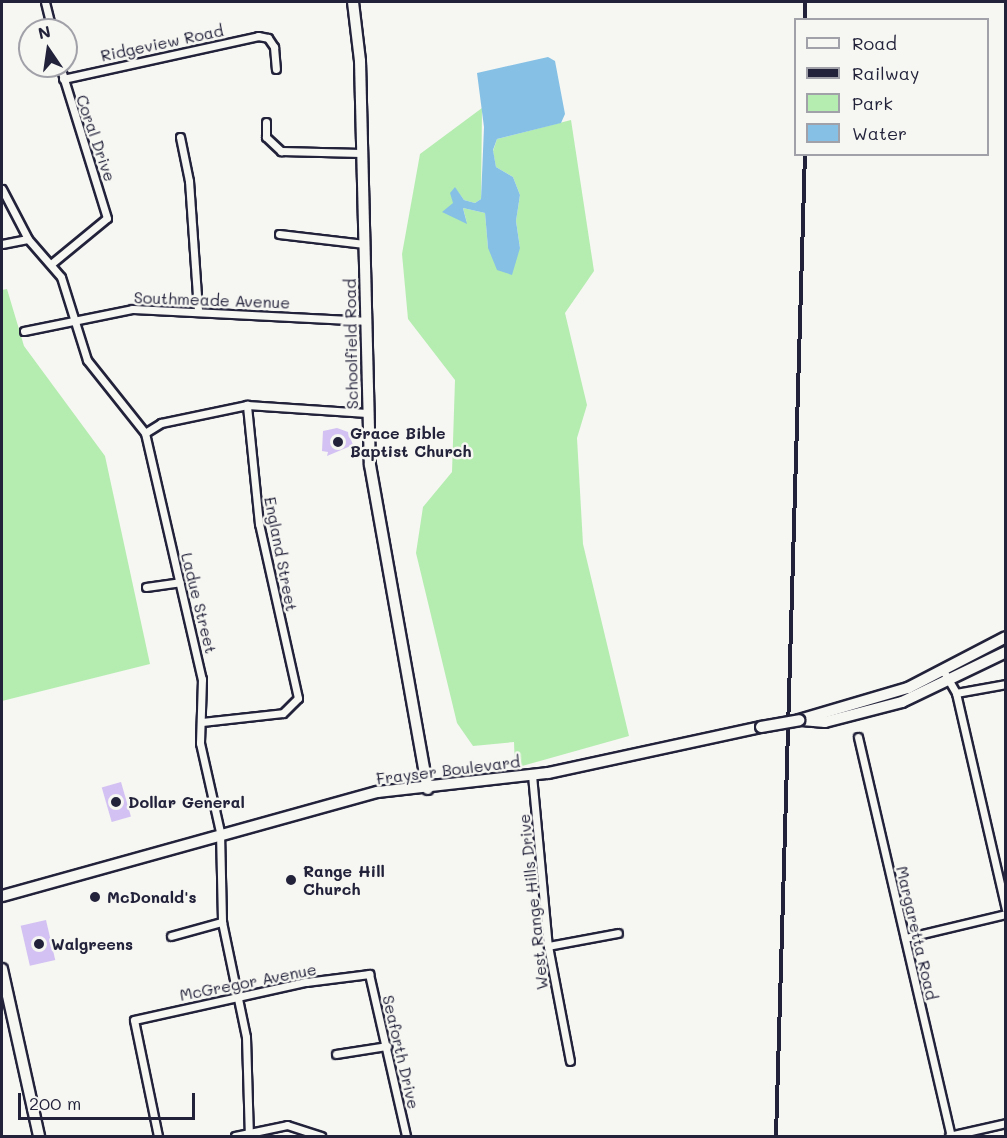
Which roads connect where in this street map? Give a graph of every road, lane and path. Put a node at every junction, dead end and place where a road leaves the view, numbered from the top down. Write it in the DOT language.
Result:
graph roads {
  1 [pos="45,2"];
  2 [pos="353,2"];
  3 [pos="49,18"];
  4 [pos="276,69"];
  5 [pos="63,79"];
  6 [pos="266,122"];
  7 [pos="180,137"];
  8 [pos="361,153"];
  9 [pos="2,189"];
  10 [pos="279,234"];
  11 [pos="28,239"];
  12 [pos="2,244"];
  13 [pos="364,244"];
  14 [pos="51,264"];
  15 [pos="198,310"];
  16 [pos="75,321"];
  17 [pos="366,321"];
  18 [pos="24,331"];
  19 [pos="247,405"];
  20 [pos="367,413"];
  21 [pos="145,434"];
  22 [pos="180,582"];
  23 [pos="146,587"];
  24 [pos="1005,637"];
  25 [pos="1005,652"];
  26 [pos="944,672"];
  27 [pos="950,683"];
  28 [pos="1005,684"];
  29 [pos="956,693"];
  30 [pos="799,720"];
  31 [pos="202,722"];
  32 [pos="858,736"];
  33 [pos="532,775"];
  34 [pos="428,789"];
  35 [pos="220,832"];
  36 [pos="2,896"];
  37 [pos="1005,909"];
  38 [pos="1005,914"];
  39 [pos="222,922"];
  40 [pos="618,933"];
  41 [pos="171,936"];
  42 [pos="905,939"];
  43 [pos="548,946"];
  44 [pos="2,969"];
  45 [pos="369,974"];
  46 [pos="238,996"];
  47 [pos="387,1046"];
  48 [pos="336,1054"];
  49 [pos="570,1061"];
  50 [pos="1005,1123"];
  51 [pos="249,1135"];
  52 [pos="319,1135"];
  53 [pos="950,1136"];
  54 [pos="39,1137"];
  55 [pos="158,1137"];
  56 [pos="235,1137"];
  57 [pos="406,1137"];
  1 -- 3 [label="street"];
  2 -- 8 [label="main road, Schoolfield Road"];
  4 -- 5 [label="street, Ridgeview Road"];
  5 -- 14 [label="street, Coral Drive"];
  6 -- 8 [label="street"];
  7 -- 15 [label="street"];
  8 -- 13 [label="main road, Schoolfield Road"];
  9 -- 11 [label="street, Ladue Street"];
  10 -- 13 [label="street"];
  11 -- 12 [label="street"];
  11 -- 14 [label="street, Ladue Street"];
  13 -- 17 [label="main road, Schoolfield Road"];
  14 -- 16 [label="street, Ladue Street"];
  15 -- 16 [label="street, Southmeade Avenue"];
  15 -- 17 [label="street, Southmeade Avenue"];
  16 -- 18 [label="street, Southmeade Avenue"];
  16 -- 21 [label="street, Ladue Street"];
  17 -- 20 [label="main road, Schoolfield Road"];
  19 -- 20 [label="street"];
  19 -- 21 [label="street"];
  19 -- 31 [label="street, England Street"];
  20 -- 34 [label="main road, Schoolfield Road"];
  21 -- 22 [label="street, Ladue Street"];
  22 -- 23 [label="street"];
  22 -- 31 [label="street, Ladue Street"];
  24 -- 26 [label="main road"];
  25 -- 27 [label="main road"];
  26 -- 27 [label="street"];
  26 -- 30 [label="main road"];
  27 -- 29 [label="street"];
  27 -- 30 [label="main road"];
  28 -- 29 [label="street"];
  29 -- 37 [label="street"];
  30 -- 33 [label="main road, Frayser Boulevard, bridge"];
  31 -- 35 [label="street, Ladue Street"];
  32 -- 42 [label="street, Margaretta Road"];
  33 -- 34 [label="main road, Frayser Boulevard"];
  33 -- 43 [label="street, West Range Hills Drive"];
  34 -- 35 [label="main road, Frayser Boulevard"];
  35 -- 36 [label="main road, Frayser Boulevard"];
  35 -- 39 [label="street, Ladue Street"];
  38 -- 42 [label="street"];
  39 -- 41 [label="street"];
  39 -- 46 [label="street, Ladue Street"];
  40 -- 43 [label="street"];
  42 -- 53 [label="street, Margaretta Road"];
  43 -- 49 [label="street, West Range Hills Drive"];
  44 -- 54 [label="main road"];
  45 -- 46 [label="street, McGregor Avenue"];
  45 -- 47 [label="street, Seaforth Drive"];
  46 -- 51 [label="street, Ladue Street"];
  46 -- 55 [label="street, McGregor Avenue"];
  47 -- 48 [label="street"];
  47 -- 57 [label="street, Seaforth Drive"];
  50 -- 53 [label="street"];
  51 -- 52 [label="street"];
  51 -- 56 [label="street"];
}
